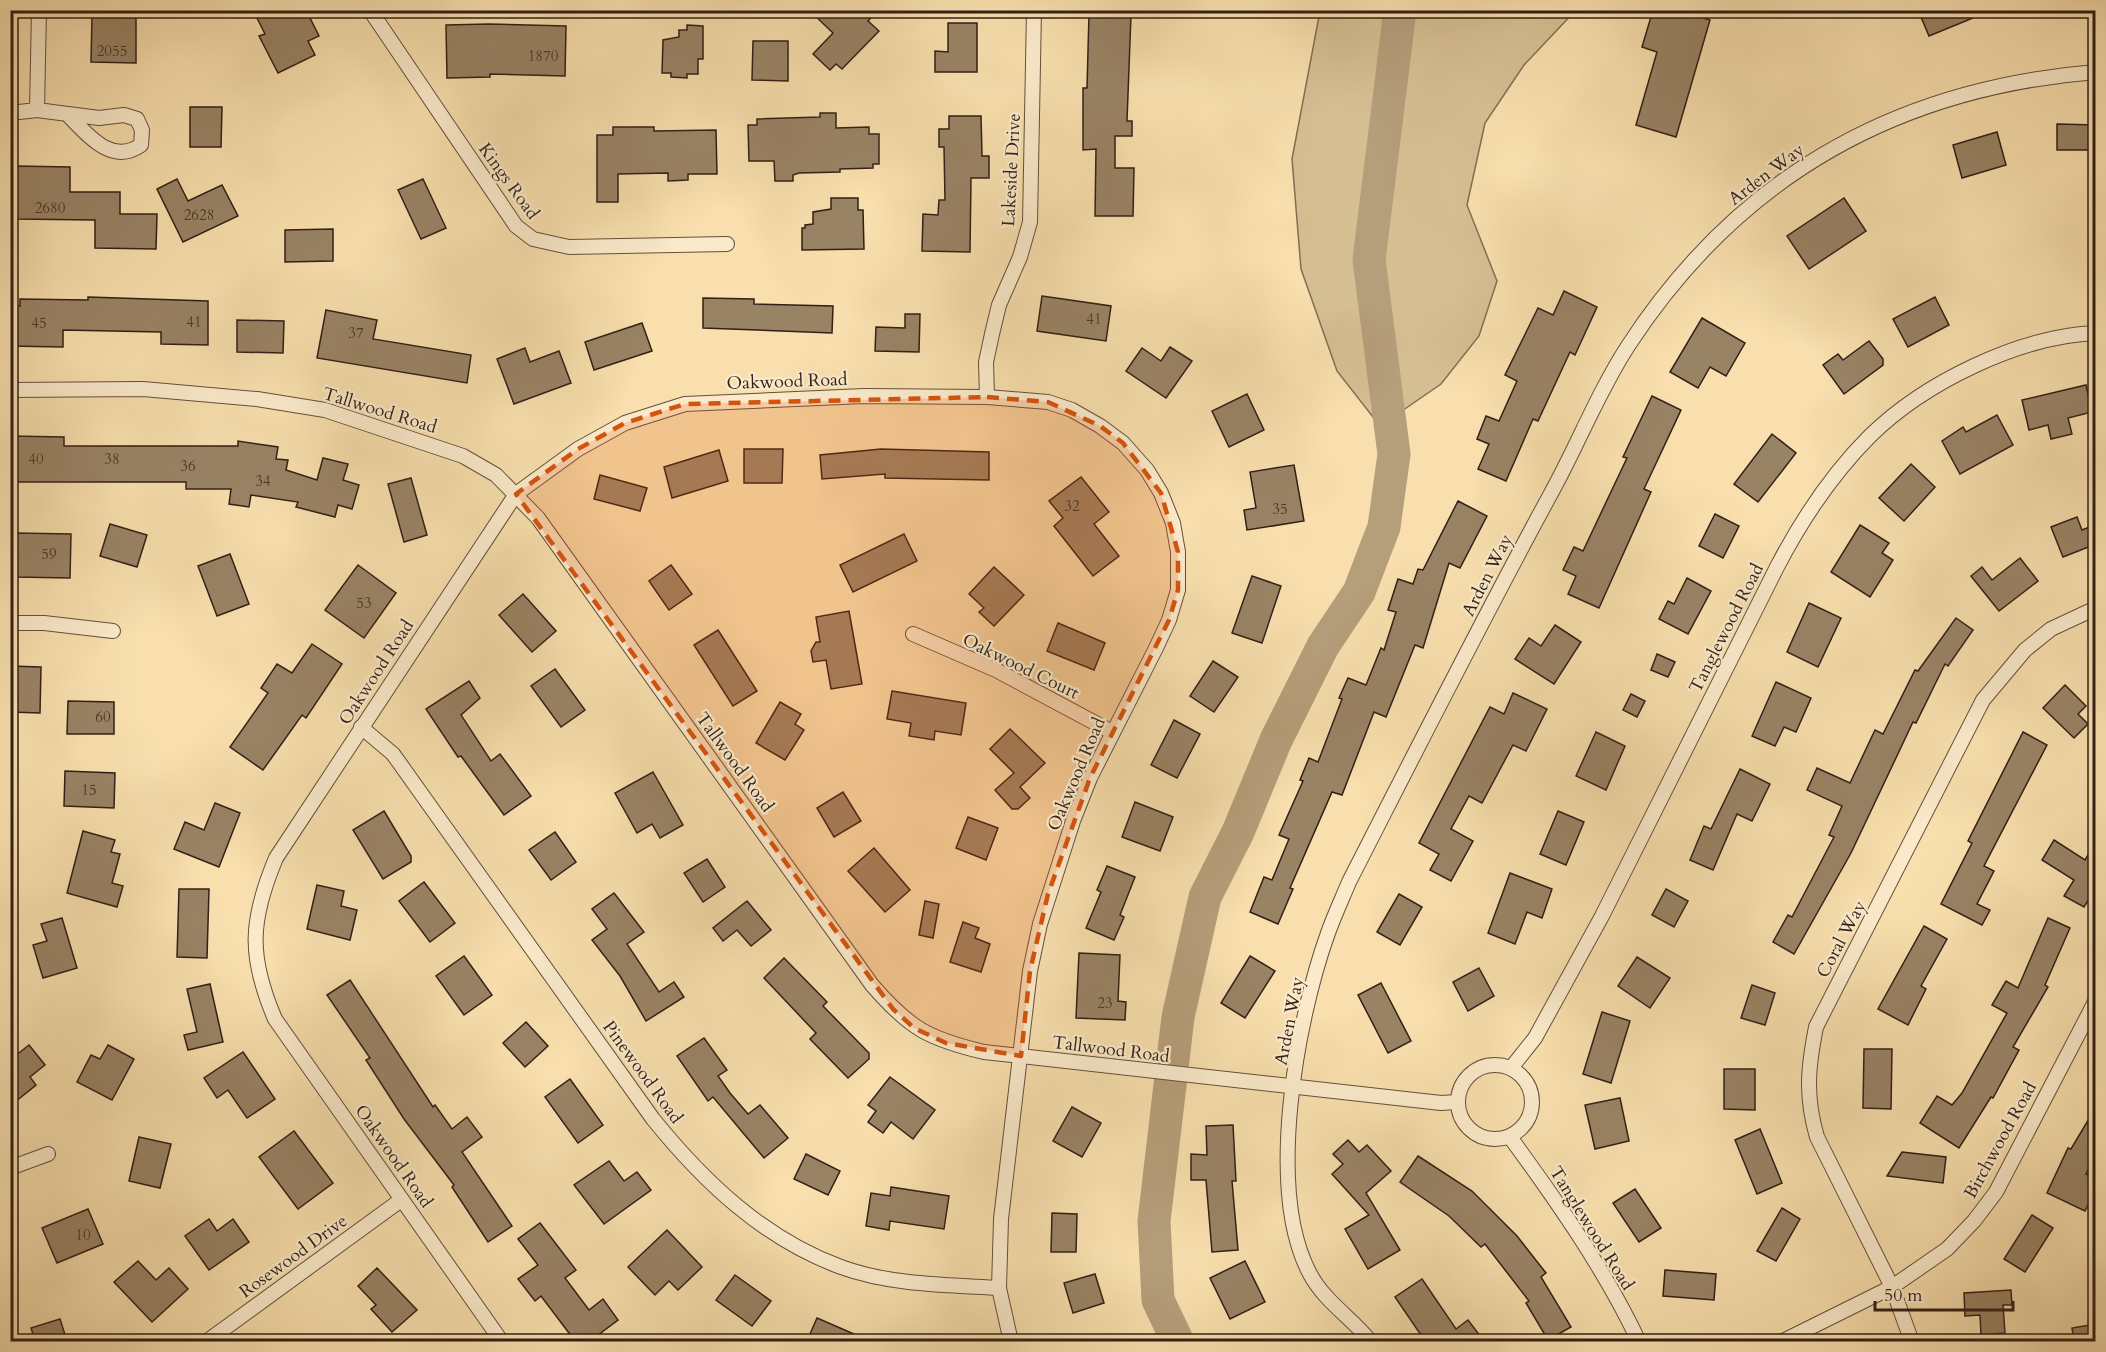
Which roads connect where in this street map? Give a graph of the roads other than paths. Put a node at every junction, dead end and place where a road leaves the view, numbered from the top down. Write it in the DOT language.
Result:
graph roads {
  1 [pos="39,10"];
  2 [pos="370,10"];
  3 [pos="1034,10"];
  4 [pos="2096,72"];
  5 [pos="37,110"];
  6 [pos="10,113"];
  7 [pos="67,114"];
  8 [pos="727,244"];
  9 [pos="2096,333"];
  10 [pos="10,390"];
  11 [pos="987,397"];
  12 [pos="516,494"];
  13 [pos="2096,608"];
  14 [pos="10,623"];
  15 [pos="113,631"];
  16 [pos="913,634"];
  17 [pos="361,727"];
  18 [pos="1112,732"];
  19 [pos="2096,1000"];
  20 [pos="1021,1056"];
  21 [pos="1511,1068"];
  22 [pos="1294,1086"];
  23 [pos="1457,1102"];
  24 [pos="1510,1137"];
  25 [pos="48,1154"];
  26 [pos="10,1168"];
  27 [pos="401,1200"];
  28 [pos="1892,1287"];
  29 [pos="999,1288"];
  30 [pos="208,1341"];
  31 [pos="502,1341"];
  32 [pos="1011,1341"];
  33 [pos="1371,1341"];
  34 [pos="1639,1341"];
  35 [pos="1781,1341"];
  36 [pos="1912,1341"];
  1 -- 5 [label="street"];
  2 -- 8 [label="street, Kings Road"];
  3 -- 11 [label="street, Lakeside Drive"];
  4 -- 22 [label="street, Arden Way"];
  5 -- 6 [label="street"];
  5 -- 7 [label="street"];
  7 -- 7 [label="street"];
  9 -- 21 [label="street, Tanglewood Road"];
  10 -- 12 [label="street, Tallwood Road"];
  11 -- 12 [label="street, Oakwood Road"];
  11 -- 18 [label="street, Oakwood Road"];
  12 -- 17 [label="street, Oakwood Road"];
  12 -- 20 [label="street, Tallwood Road"];
  13 -- 28 [label="street, Coral Way"];
  14 -- 15 [label="street"];
  16 -- 18 [label="street, Oakwood Court"];
  17 -- 27 [label="street, Oakwood Road"];
  17 -- 29 [label="street, Pinewood Road"];
  18 -- 20 [label="street, Oakwood Road"];
  19 -- 28 [label="street, Birchwood Road"];
  20 -- 22 [label="street, Tallwood Road"];
  20 -- 29 [label="street, Oakwood Road"];
  21 -- 23 [label="street"];
  21 -- 24 [label="street"];
  22 -- 23 [label="street, Tallwood Road"];
  22 -- 33 [label="street, Arden Way"];
  23 -- 24 [label="street"];
  24 -- 34 [label="street, Tanglewood Road"];
  25 -- 26 [label="street"];
  27 -- 30 [label="street, Rosewood Drive"];
  27 -- 31 [label="street, Oakwood Road"];
  28 -- 35 [label="street, Birchwood Road"];
  28 -- 36 [label="street, Coral Way"];
  29 -- 32 [label="street, Oakwood Road"];
}
